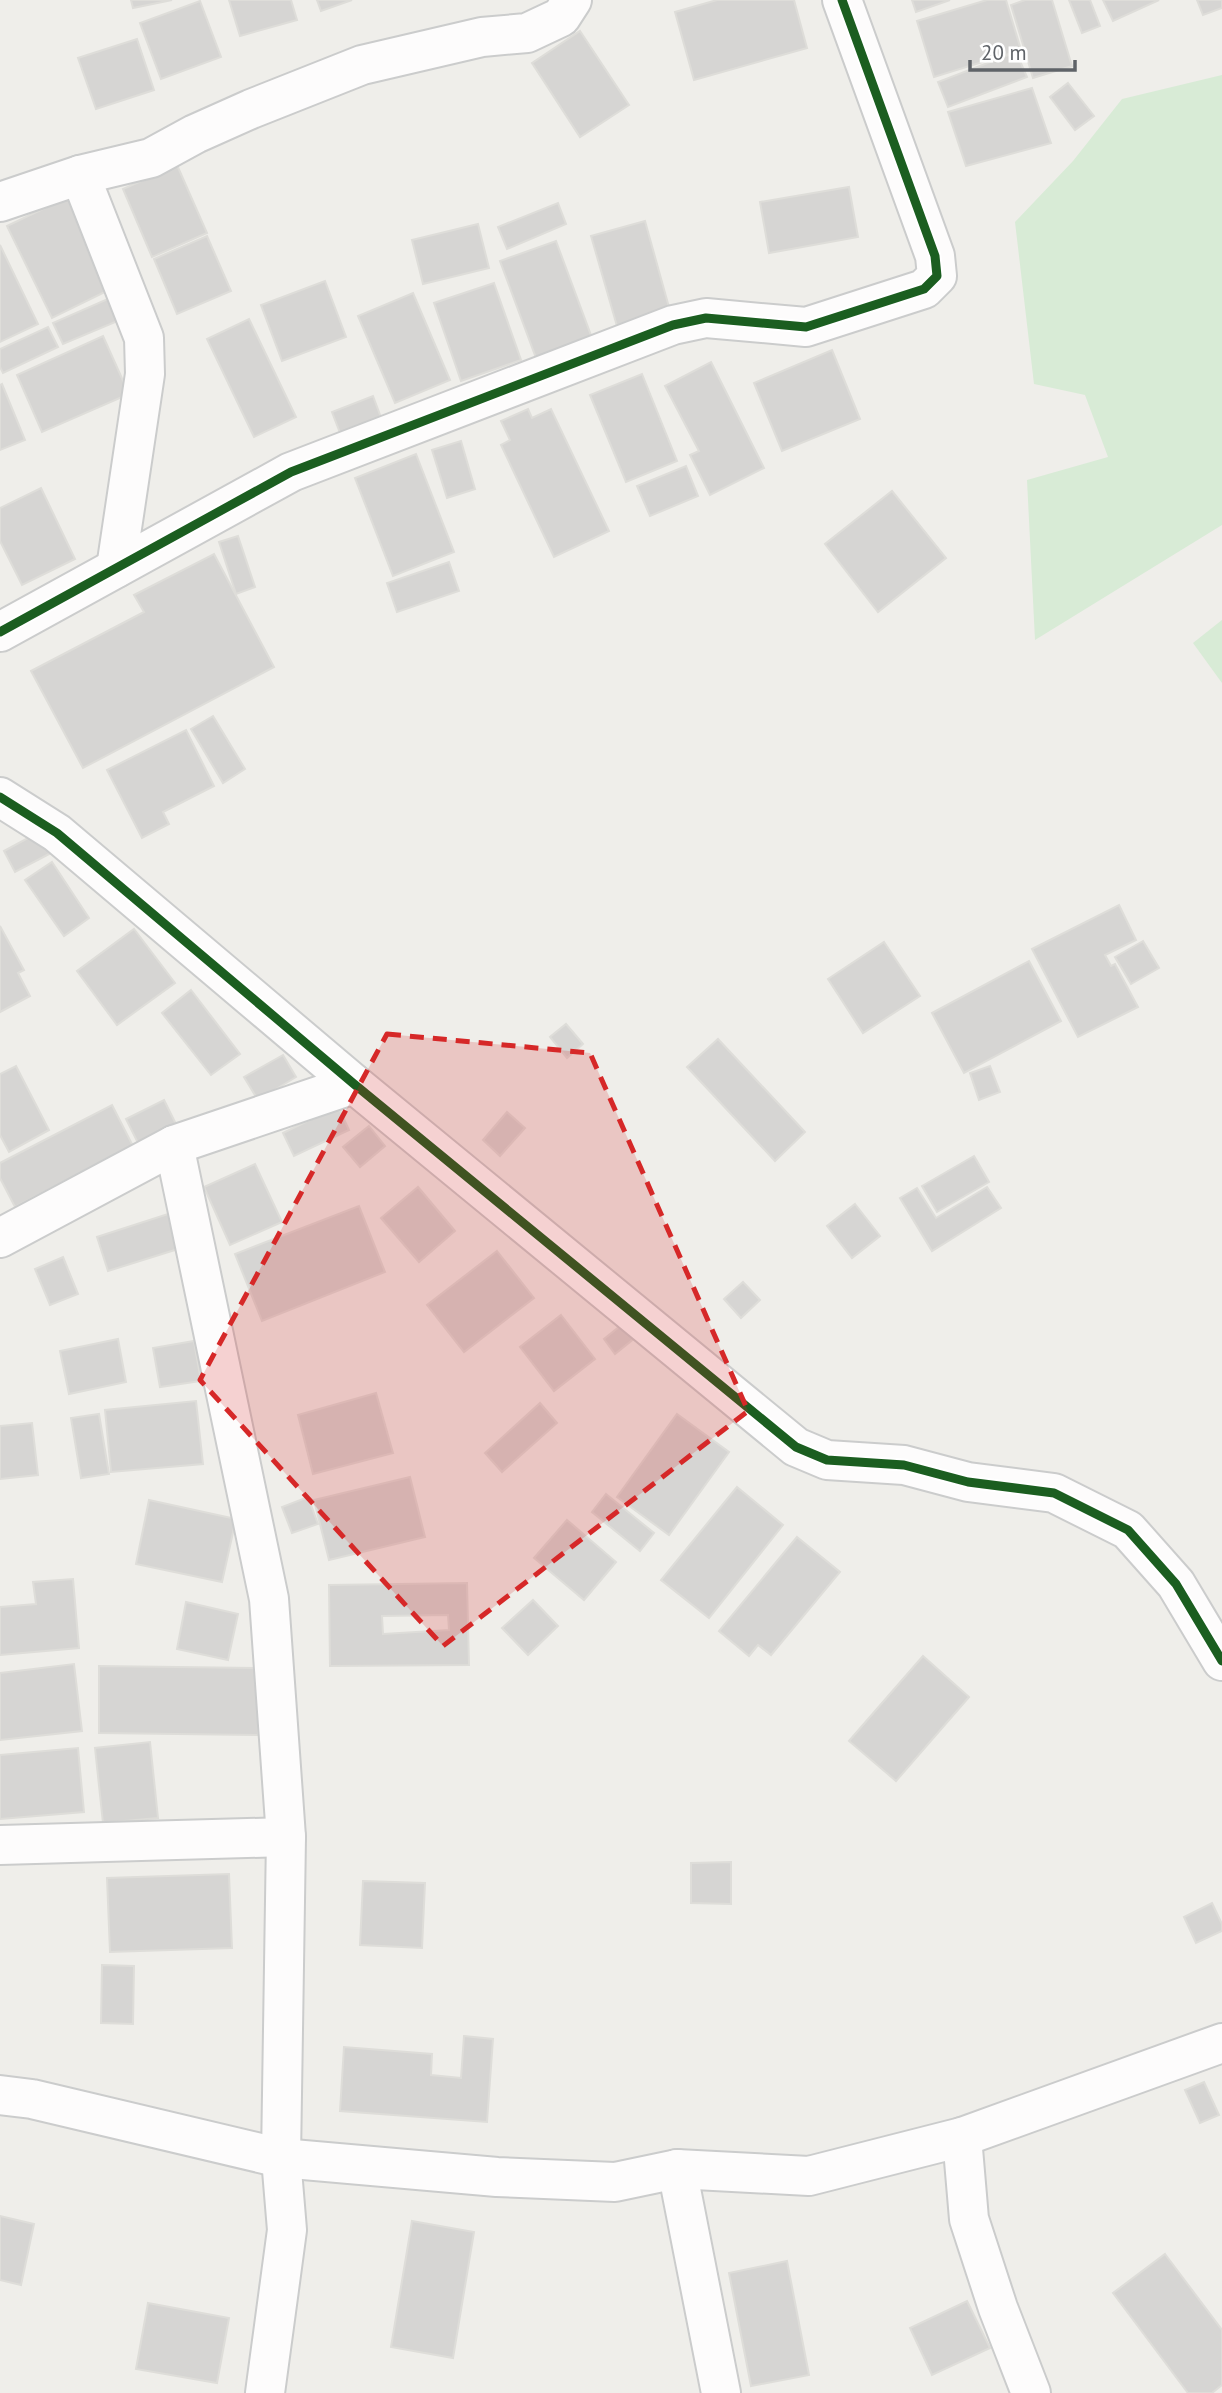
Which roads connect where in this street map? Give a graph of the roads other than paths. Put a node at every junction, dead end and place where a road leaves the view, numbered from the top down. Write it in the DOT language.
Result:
graph roads {
  1 [pos="572,0"];
  2 [pos="842,0"];
  3 [pos="80,175"];
  4 [pos="0,202"];
  5 [pos="116,568"];
  6 [pos="0,632"];
  7 [pos="0,797"];
  8 [pos="354,1084"];
  9 [pos="174,1145"];
  10 [pos="0,1238"];
  11 [pos="1222,1661"];
  12 [pos="286,1837"];
  13 [pos="0,1845"];
  14 [pos="1222,2043"];
  15 [pos="0,2095"];
  16 [pos="962,2137"];
  17 [pos="281,2158"];
  18 [pos="677,2169"];
  19 [pos="265,2393"];
  20 [pos="721,2393"];
  21 [pos="1031,2393"];
  1 -- 3 [label="street"];
  2 -- 5 [label="street"];
  3 -- 4 [label="street"];
  3 -- 5 [label="street"];
  5 -- 6 [label="street"];
  7 -- 8 [label="street"];
  8 -- 9 [label="street"];
  8 -- 11 [label="street"];
  9 -- 10 [label="street"];
  9 -- 12 [label="street"];
  12 -- 13 [label="street"];
  12 -- 17 [label="street"];
  14 -- 16 [label="street"];
  15 -- 17 [label="street"];
  16 -- 18 [label="street"];
  16 -- 21 [label="street"];
  17 -- 18 [label="street"];
  17 -- 19 [label="street"];
  18 -- 20 [label="street"];
}
